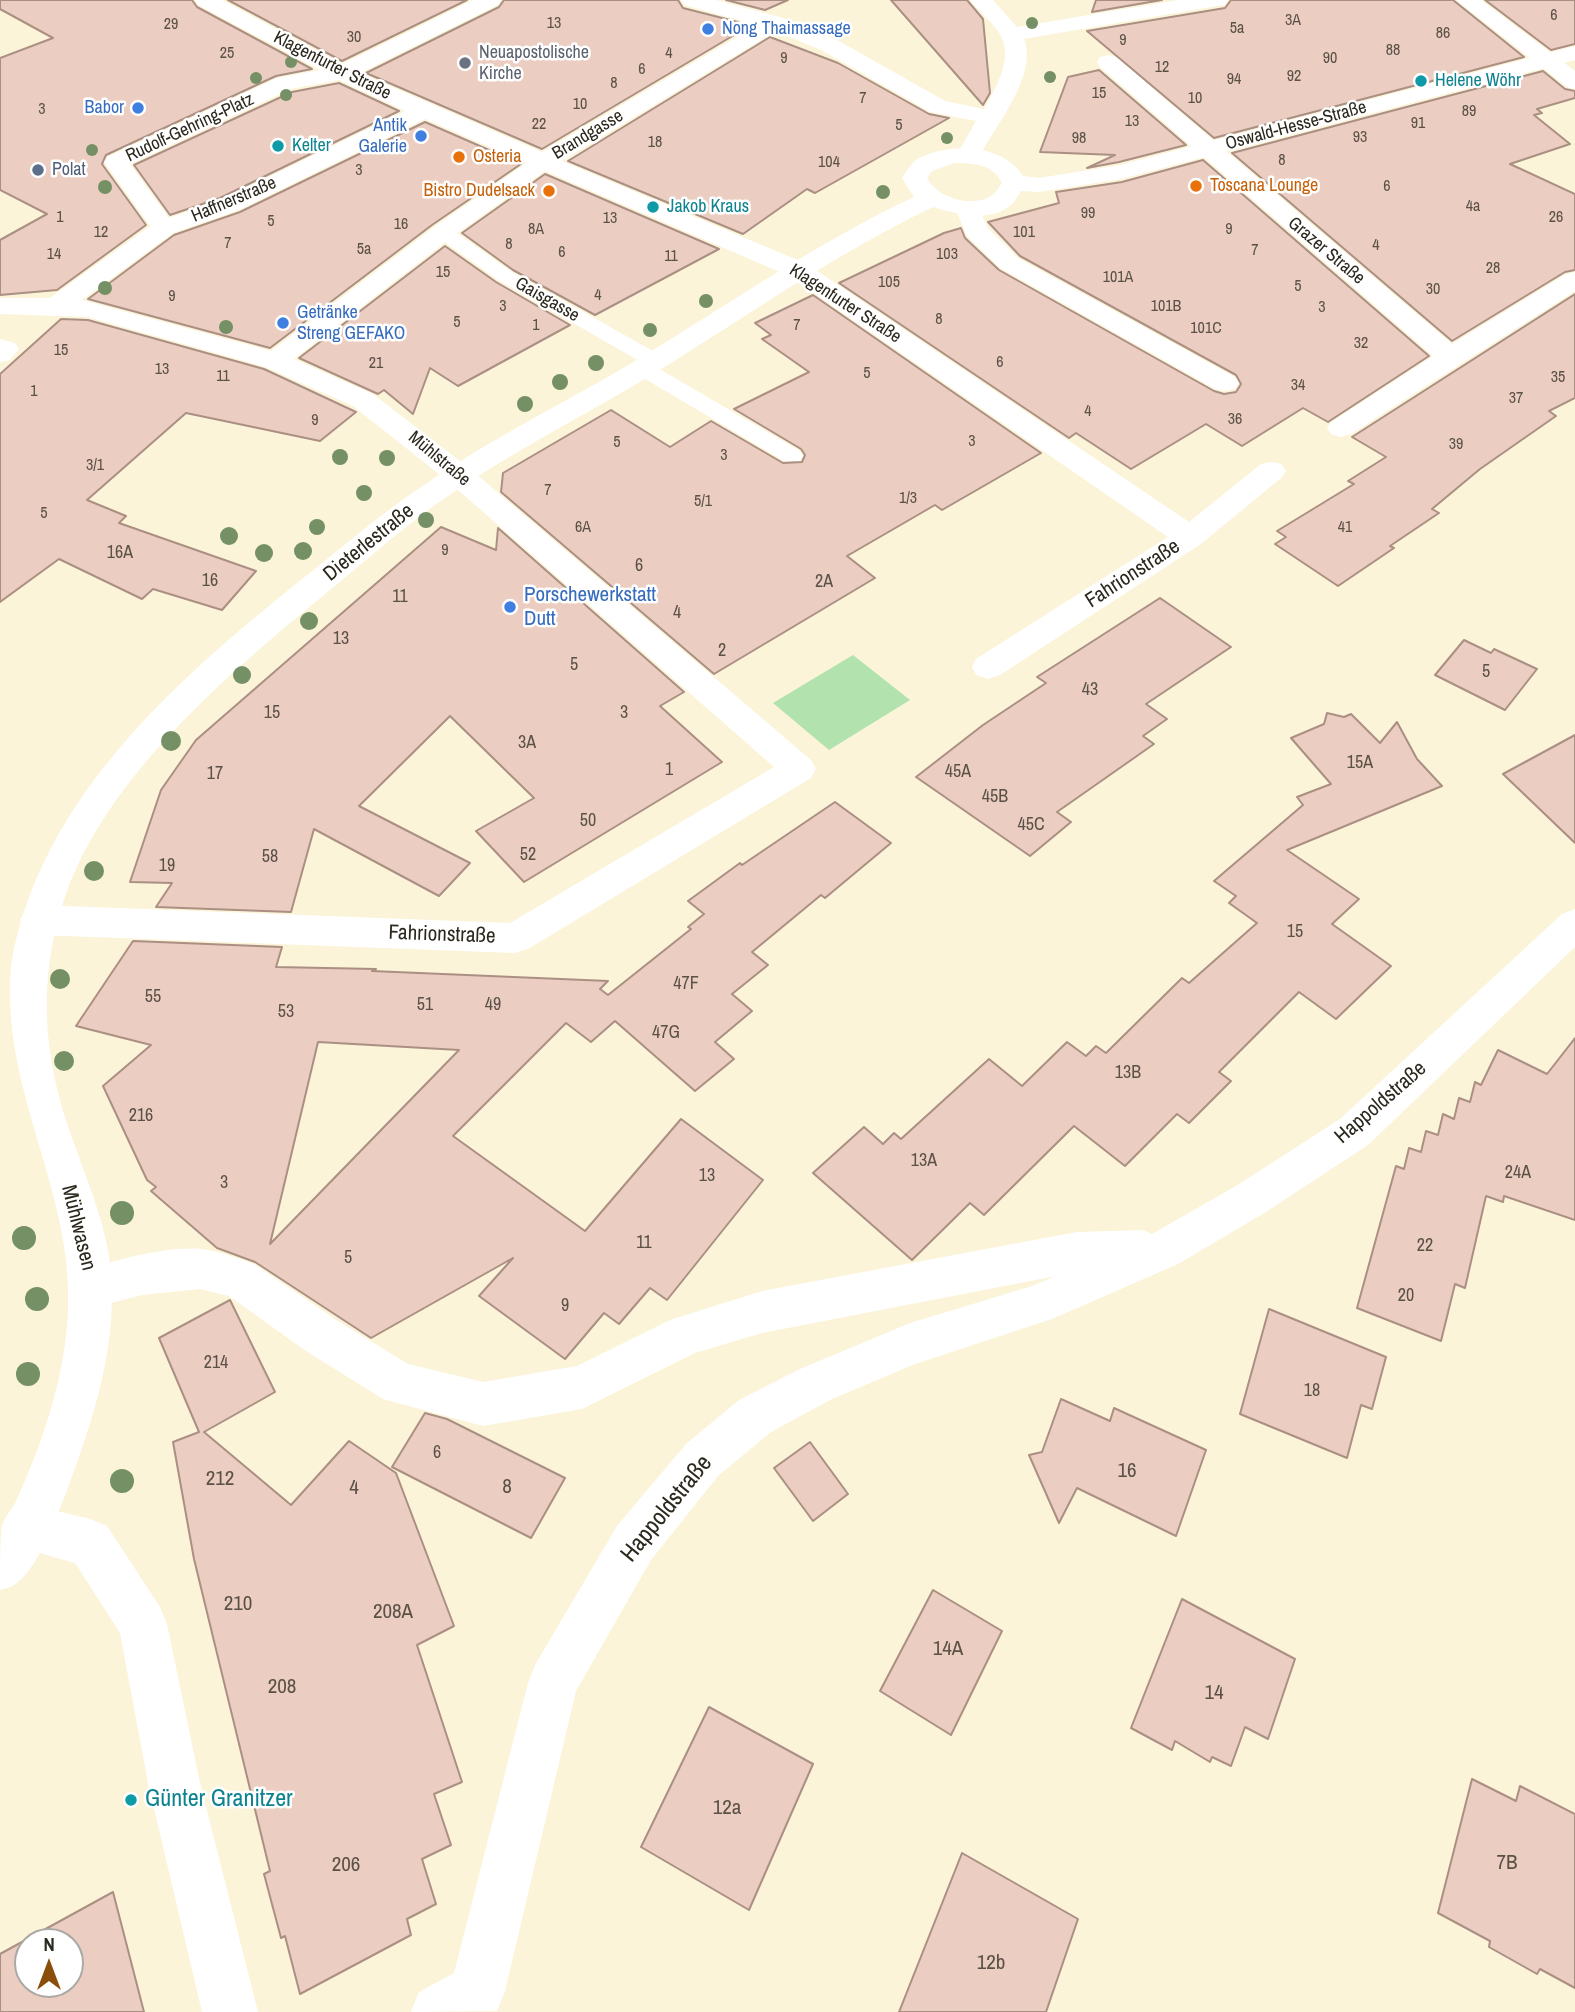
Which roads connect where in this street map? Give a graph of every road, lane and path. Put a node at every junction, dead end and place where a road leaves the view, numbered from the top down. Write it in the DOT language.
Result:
graph roads {
  1 [pos="206,0"];
  2 [pos="490,0"];
  3 [pos="692,0"];
  4 [pos="981,0"];
  5 [pos="1217,0"];
  6 [pos="1467,0"];
  7 [pos="775,23"];
  8 [pos="1012,34"];
  9 [pos="1575,53"];
  10 [pos="1545,61"];
  11 [pos="1108,62"];
  12 [pos="342,73"];
  13 [pos="1575,82"];
  14 [pos="424,111"];
  15 [pos="991,117"];
  16 [pos="1206,149"];
  17 [pos="968,156"];
  18 [pos="544,161"];
  19 [pos="1014,183"];
  20 [pos="930,199"];
  21 [pos="967,208"];
  22 [pos="164,228"];
  23 [pos="443,232"];
  24 [pos="798,270"];
  25 [pos="1575,280"];
  26 [pos="0,306"];
  27 [pos="56,306"];
  28 [pos="0,347"];
  29 [pos="0,354"];
  30 [pos="1450,357"];
  31 [pos="275,360"];
  32 [pos="649,365"];
  33 [pos="1225,383"];
  34 [pos="1341,428"];
  35 [pos="792,456"];
  36 [pos="1271,471"];
  37 [pos="459,475"];
  38 [pos="1190,537"];
  39 [pos="988,667"];
  40 [pos="799,769"];
  41 [pos="39,920"];
  42 [pos="1575,924"];
  43 [pos="1163,1250"];
  44 [pos="91,1288"];
  45 [pos="14,1547"];
  46 [pos="230,2012"];
  47 [pos="439,2012"];
  1 -- 12 [label="street, Klagenfurter Straße"];
  2 -- 12 [label="street"];
  3 -- 7 [label="street"];
  4 -- 8 [label="street"];
  5 -- 8 [label="street"];
  6 -- 10 [label="street"];
  7 -- 15 [label="street"];
  7 -- 18 [label="street, Brandgasse"];
  8 -- 15 [label="street"];
  9 -- 10 [label="street, Oswald-Hesse-Straße"];
  10 -- 13 [label="street"];
  10 -- 16 [label="street, Oswald-Hesse-Straße"];
  11 -- 16 [label="street, Grazer Straße"];
  12 -- 14 [label="street, Klagenfurter Straße"];
  12 -- 22 [label="street, Rudolf-Gehring-Platz"];
  14 -- 18 [label="street, Klagenfurter Straße"];
  14 -- 22 [label="street, Haffnerstraße"];
  15 -- 17 [label="street"];
  16 -- 19 [label="street, Oswald-Hesse-Straße"];
  16 -- 30 [label="street, Grazer Straße"];
  17 -- 19 [label="street"];
  17 -- 20 [label="street"];
  18 -- 23 [label="street, Brandgasse"];
  18 -- 24 [label="street, Klagenfurter Straße"];
  19 -- 21 [label="street"];
  20 -- 21 [label="street"];
  20 -- 24 [label="street"];
  21 -- 33 [label="street"];
  22 -- 27 [label="street, Haffnerstraße"];
  23 -- 31 [label="street, Brandgasse"];
  23 -- 32 [label="lane, Gaisgasse"];
  24 -- 32 [label="street, Dieterlestraße"];
  24 -- 38 [label="street, Klagenfurter Straße"];
  25 -- 30 [label="street"];
  26 -- 27 [label="street, Mühlstraße"];
  27 -- 31 [label="street, Mühlstraße"];
  28 -- 29 [label="street"];
  30 -- 34 [label="street"];
  31 -- 37 [label="street, Mühlstraße"];
  32 -- 35 [label="lane, Gaisgasse"];
  32 -- 37 [label="street, Dieterlestraße"];
  36 -- 38 [label="street, Fahrionstraße"];
  37 -- 40 [label="street, Mühlstraße"];
  37 -- 41 [label="street, Dieterlestraße"];
  38 -- 39 [label="street, Fahrionstraße"];
  40 -- 41 [label="street, Fahrionstraße"];
  41 -- 44 [label="street, Mühlwasen"];
  42 -- 43 [label="street, Happoldstraße"];
  43 -- 44 [label="street, Happoldstraße"];
  43 -- 47 [label="street, Happoldstraße"];
  44 -- 45 [label="street, Mühlwasen"];
  45 -- 46 [label="street"];
}
